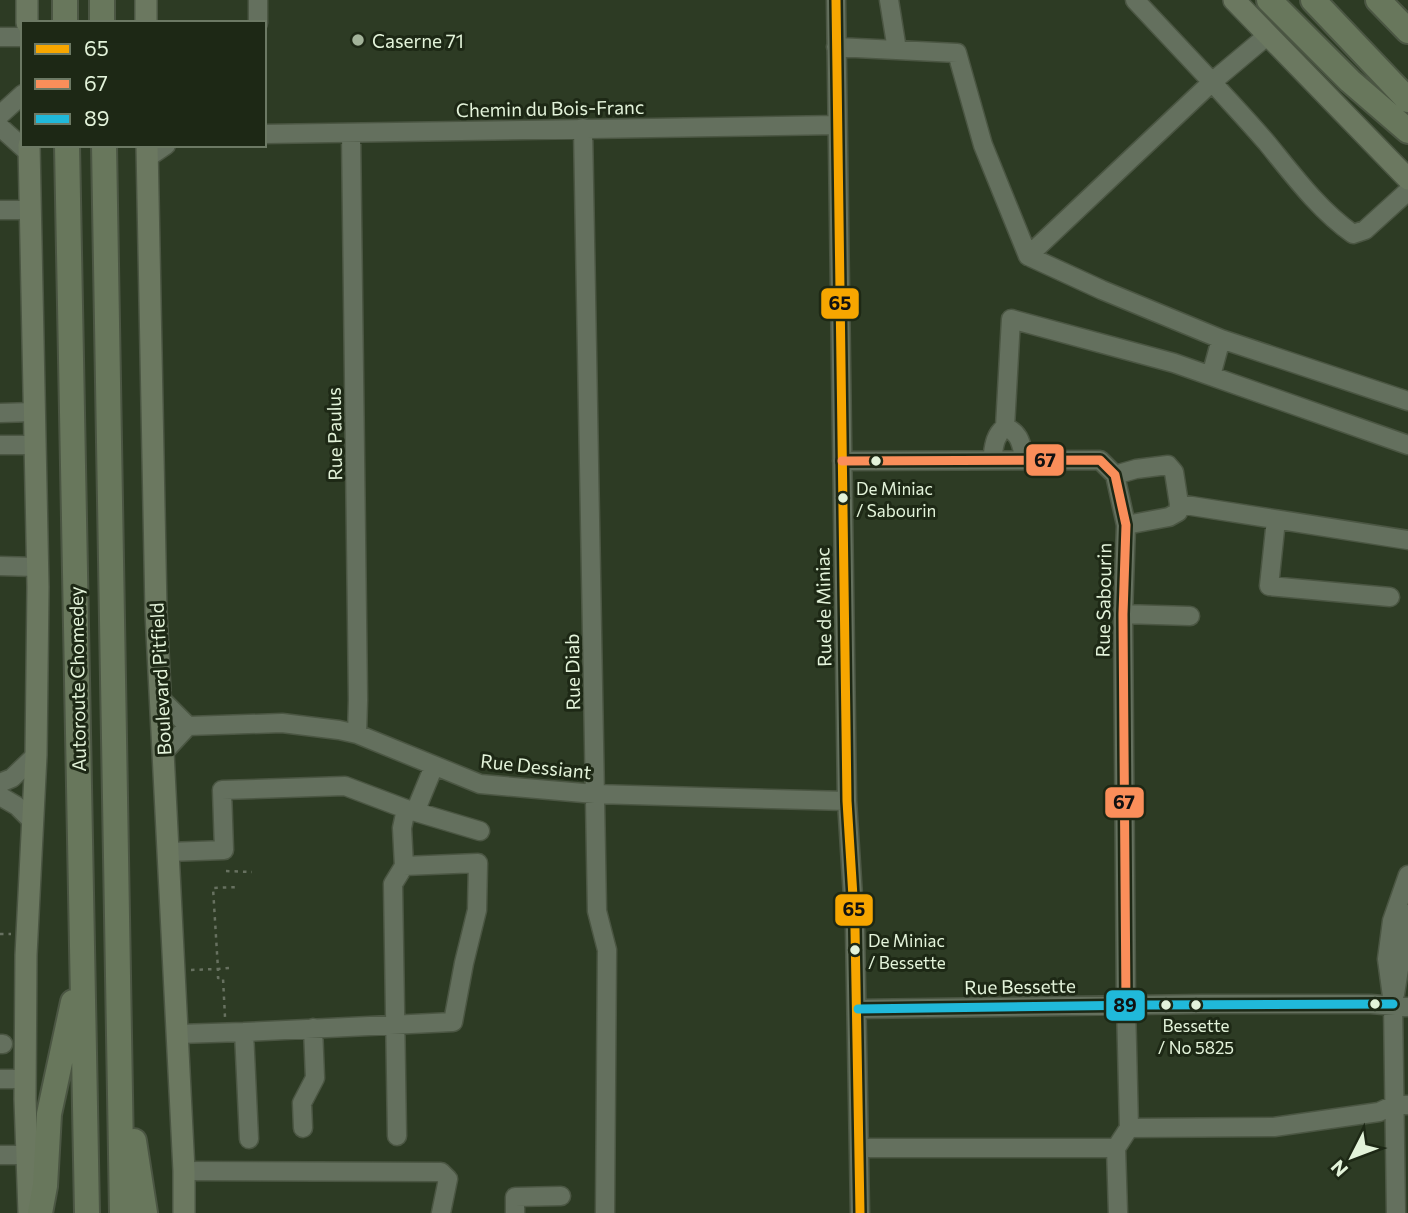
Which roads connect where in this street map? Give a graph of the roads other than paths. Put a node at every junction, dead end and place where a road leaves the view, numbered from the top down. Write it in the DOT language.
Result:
graph roads {
  1 [pos="27,0"];
  2 [pos="65,0"];
  3 [pos="102,0"];
  4 [pos="146,0"];
  5 [pos="258,0"];
  6 [pos="835,0"];
  7 [pos="889,0"];
  8 [pos="1135,0"];
  9 [pos="1234,0"];
  10 [pos="1269,0"];
  11 [pos="1312,0"];
  12 [pos="1378,0"];
  13 [pos="27,21"];
  14 [pos="65,21"];
  15 [pos="102,21"];
  16 [pos="146,21"];
  17 [pos="258,21"];
  18 [pos="1408,31"];
  19 [pos="1268,35"];
  20 [pos="0,37"];
  21 [pos="21,37"];
  22 [pos="836,47"];
  23 [pos="897,50"];
  24 [pos="1212,82"];
  25 [pos="21,96"];
  26 [pos="1408,100"];
  27 [pos="0,115"];
  28 [pos="837,124"];
  29 [pos="0,127"];
  30 [pos="583,128"];
  31 [pos="1408,131"];
  32 [pos="351,133"];
  33 [pos="266,134"];
  34 [pos="21,143"];
  35 [pos="67,147"];
  36 [pos="104,147"];
  37 [pos="29,149"];
  38 [pos="147,152"];
  39 [pos="1408,179"];
  40 [pos="1408,191"];
  41 [pos="31,209"];
  42 [pos="0,210"];
  43 [pos="1028,256"];
  44 [pos="1221,340"];
  45 [pos="1211,376"];
  46 [pos="1408,401"];
  47 [pos="34,412"];
  48 [pos="0,413"];
  49 [pos="1005,427"];
  50 [pos="0,445"];
  51 [pos="34,445"];
  52 [pos="1408,445"];
  53 [pos="992,460"];
  54 [pos="1025,460"];
  55 [pos="842,461"];
  56 [pos="1115,475"];
  57 [pos="1179,505"];
  58 [pos="1276,520"];
  59 [pos="1126,525"];
  60 [pos="1408,540"];
  61 [pos="0,566"];
  62 [pos="36,567"];
  63 [pos="1390,597"];
  64 [pos="1123,614"];
  65 [pos="1189,616"];
  66 [pos="160,698"];
  67 [pos="188,726"];
  68 [pos="357,734"];
  69 [pos="163,753"];
  70 [pos="36,755"];
  71 [pos="434,766"];
  72 [pos="0,783"];
  73 [pos="595,794"];
  74 [pos="0,796"];
  75 [pos="847,801"];
  76 [pos="410,810"];
  77 [pos="32,821"];
  78 [pos="480,831"];
  79 [pos="168,852"];
  80 [pos="404,866"];
  81 [pos="1408,875"];
  82 [pos="1408,914"];
  83 [pos="81,960"];
  84 [pos="1126,1005"];
  85 [pos="1400,1006"];
  86 [pos="858,1009"];
  87 [pos="396,1023"];
  88 [pos="313,1028"];
  89 [pos="244,1032"];
  90 [pos="178,1034"];
  91 [pos="119,1048"];
  92 [pos="0,1079"];
  93 [pos="25,1079"];
  94 [pos="1401,1105"];
  95 [pos="303,1128"];
  96 [pos="1129,1128"];
  97 [pos="397,1136"];
  98 [pos="249,1139"];
  99 [pos="859,1148"];
  100 [pos="1115,1148"];
  101 [pos="0,1155"];
  102 [pos="26,1155"];
  103 [pos="184,1171"];
  104 [pos="561,1196"];
  105 [pos="29,1213"];
  106 [pos="40,1213"];
  107 [pos="87,1213"];
  108 [pos="122,1213"];
  109 [pos="145,1213"];
  110 [pos="184,1213"];
  111 [pos="441,1213"];
  112 [pos="515,1213"];
  113 [pos="605,1213"];
  114 [pos="860,1213"];
  115 [pos="1118,1213"];
  116 [pos="1396,1213"];
  1 -- 13 [label="main road"];
  2 -- 14 [label="highway"];
  3 -- 15 [label="highway"];
  4 -- 16 [label="main road"];
  5 -- 17 [label="street"];
  6 -- 22 [label="street, Rue de Miniac"];
  7 -- 23 [label="street"];
  8 -- 24 [label="street"];
  9 -- 19 [label="main road"];
  10 -- 31 [label="highway"];
  11 -- 26 [label="highway"];
  12 -- 18 [label="highway"];
  19 -- 24 [label="street"];
  19 -- 39 [label="main road"];
  20 -- 21 [label="street"];
  22 -- 23 [label="street"];
  22 -- 28 [label="street, Rue de Miniac"];
  23 -- 43 [label="street"];
  24 -- 40 [label="street"];
  24 -- 43 [label="street"];
  25 -- 27 [label="street"];
  28 -- 30 [label="street, Chemin du Bois-Franc"];
  28 -- 55 [label="street, Rue de Miniac"];
  29 -- 34 [label="street"];
  30 -- 32 [label="street, Chemin du Bois-Franc"];
  30 -- 73 [label="street, Rue Diab"];
  32 -- 33 [label="street, Chemin du Bois-Franc"];
  32 -- 68 [label="street, Rue Paulus"];
  35 -- 83 [label="highway, Autoroute Chomedey"];
  36 -- 91 [label="highway, Autoroute Chomedey"];
  37 -- 41 [label="main road"];
  38 -- 66 [label="main road, Boulevard Pitfield"];
  41 -- 42 [label="street"];
  41 -- 47 [label="main road"];
  43 -- 44 [label="street"];
  44 -- 45 [label="street"];
  44 -- 46 [label="street"];
  45 -- 49 [label="street"];
  45 -- 52 [label="street"];
  47 -- 48 [label="street"];
  47 -- 51 [label="main road"];
  49 -- 53 [label="street"];
  49 -- 54 [label="street"];
  50 -- 51 [label="street"];
  51 -- 62 [label="main road"];
  53 -- 54 [label="street"];
  53 -- 55 [label="street"];
  54 -- 56 [label="street"];
  55 -- 75 [label="street, Rue de Miniac"];
  56 -- 57 [label="street"];
  56 -- 59 [label="street, Rue Sabourin"];
  57 -- 58 [label="street"];
  57 -- 59 [label="street"];
  58 -- 60 [label="street"];
  58 -- 63 [label="street"];
  59 -- 64 [label="street, Rue Sabourin"];
  61 -- 62 [label="street"];
  62 -- 70 [label="main road"];
  64 -- 65 [label="street"];
  64 -- 84 [label="street, Rue Sabourin"];
  66 -- 67 [label="street"];
  66 -- 69 [label="main road, Boulevard Pitfield"];
  67 -- 68 [label="street, Rue Dessiant"];
  67 -- 69 [label="street"];
  68 -- 71 [label="street, Rue Dessiant"];
  69 -- 79 [label="main road, Boulevard Pitfield"];
  70 -- 72 [label="street"];
  70 -- 77 [label="main road"];
  71 -- 73 [label="street, Rue Dessiant"];
  71 -- 76 [label="street"];
  73 -- 75 [label="street, Rue Dessiant"];
  73 -- 113 [label="street, Rue Diab"];
  74 -- 77 [label="street"];
  75 -- 86 [label="street, Rue de Miniac"];
  76 -- 78 [label="street"];
  76 -- 79 [label="street"];
  76 -- 80 [label="street"];
  77 -- 93 [label="main road"];
  79 -- 90 [label="main road, Boulevard Pitfield"];
  80 -- 87 [label="street"];
  80 -- 87 [label="street"];
  81 -- 85 [label="street"];
  82 -- 85 [label="street"];
  83 -- 106 [label="highway"];
  83 -- 107 [label="highway, Autoroute Chomedey"];
  84 -- 85 [label="street, Rue Bessette"];
  84 -- 86 [label="street, Rue Bessette"];
  84 -- 96 [label="street, Rue Sabourin"];
  85 -- 94 [label="street"];
  86 -- 99 [label="street, Rue de Miniac"];
  87 -- 88 [label="street"];
  87 -- 97 [label="street"];
  88 -- 89 [label="street"];
  88 -- 95 [label="street"];
  89 -- 90 [label="street"];
  89 -- 98 [label="street"];
  90 -- 103 [label="main road, Boulevard Pitfield"];
  91 -- 108 [label="highway, Autoroute Chomedey"];
  91 -- 109 [label="highway"];
  92 -- 93 [label="street"];
  93 -- 102 [label="main road"];
  94 -- 96 [label="street"];
  94 -- 116 [label="street"];
  96 -- 100 [label="street"];
  99 -- 100 [label="street"];
  99 -- 114 [label="street, Rue de Miniac"];
  100 -- 115 [label="street"];
  101 -- 102 [label="street"];
  102 -- 105 [label="main road"];
  103 -- 110 [label="main road, Boulevard Pitfield"];
  103 -- 111 [label="street"];
  104 -- 112 [label="street"];
}
